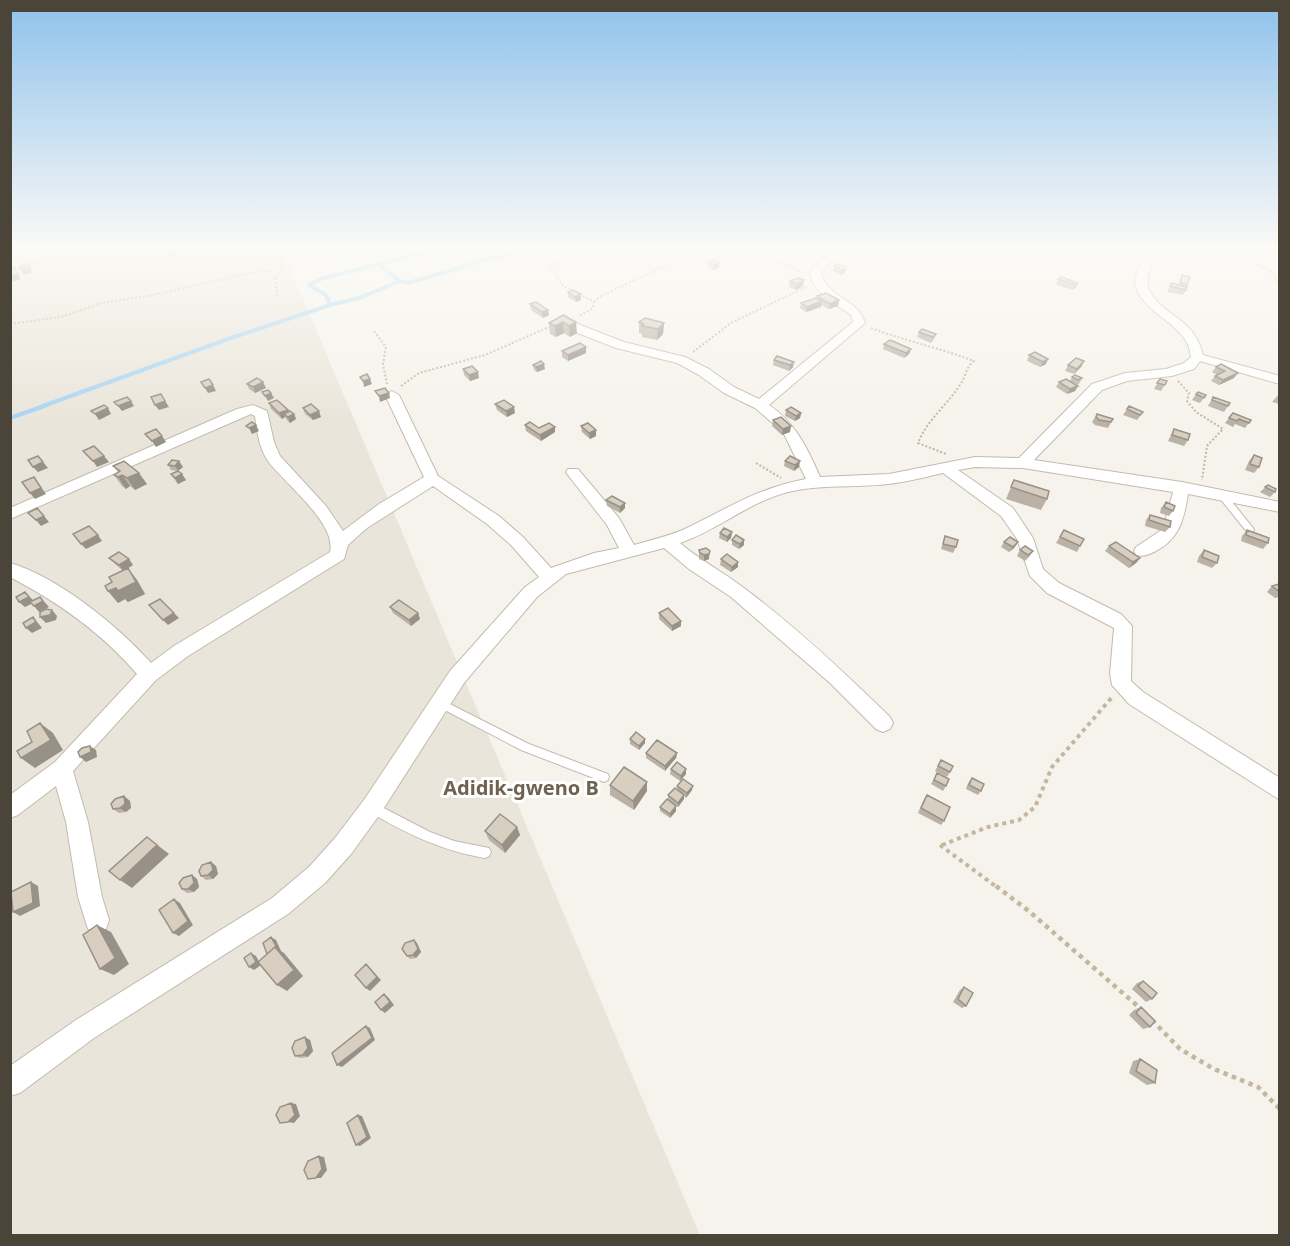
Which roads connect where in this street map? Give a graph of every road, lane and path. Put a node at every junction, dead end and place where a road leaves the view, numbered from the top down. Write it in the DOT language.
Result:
graph roads {
  1 [pos="96,305"];
  2 [pos="593,305"];
  3 [pos="765,305"];
  4 [pos="845,305"];
  5 [pos="1153,305"];
  6 [pos="561,322"];
  7 [pos="859,323"];
  8 [pos="10,324"];
  9 [pos="374,331"];
  10 [pos="1197,357"];
  11 [pos="681,360"];
  12 [pos="1167,373"];
  13 [pos="1280,380"];
  14 [pos="392,395"];
  15 [pos="760,405"];
  16 [pos="756,463"];
  17 [pos="1023,463"];
  18 [pos="951,465"];
  19 [pos="573,472"];
  20 [pos="433,479"];
  21 [pos="815,482"];
  22 [pos="792,486"];
  23 [pos="1190,489"];
  24 [pos="1221,494"];
  25 [pos="1280,507"];
  26 [pos="10,514"];
  27 [pos="1250,530"];
  28 [pos="666,540"];
  29 [pos="340,543"];
  30 [pos="1142,551"];
  31 [pos="630,552"];
  32 [pos="10,569"];
  33 [pos="549,576"];
  34 [pos="149,674"];
  35 [pos="1122,685"];
  36 [pos="440,703"];
  37 [pos="883,723"];
  38 [pos="62,769"];
  39 [pos="604,777"];
  40 [pos="1280,790"];
  41 [pos="372,807"];
  42 [pos="10,808"];
  43 [pos="485,852"];
  44 [pos="97,920"];
  45 [pos="1143,1011"];
  46 [pos="1151,1019"];
  47 [pos="10,1083"];
  48 [pos="1280,1109"];
  1 -- 8 [label="path"];
  2 -- 6 [label="path"];
  3 -- 11 [label="path"];
  4 -- 7 [label="street"];
  5 -- 10 [label="street"];
  6 -- 11 [label="street"];
  6 -- 14 [label="path"];
  7 -- 15 [label="street"];
  7 -- 18 [label="path"];
  9 -- 14 [label="path"];
  10 -- 12 [label="street"];
  10 -- 13 [label="street"];
  11 -- 15 [label="street"];
  12 -- 17 [label="street"];
  12 -- 23 [label="path"];
  14 -- 20 [label="street"];
  15 -- 21 [label="street"];
  16 -- 22 [label="path"];
  17 -- 18 [label="street"];
  17 -- 23 [label="street"];
  18 -- 21 [label="street"];
  18 -- 35 [label="street"];
  19 -- 31 [label="street"];
  20 -- 29 [label="street"];
  20 -- 33 [label="street"];
  21 -- 22 [label="street"];
  22 -- 28 [label="street"];
  23 -- 24 [label="street"];
  23 -- 30 [label="street"];
  24 -- 25 [label="street"];
  24 -- 27 [label="lane"];
  26 -- 29 [label="street"];
  28 -- 31 [label="street"];
  28 -- 37 [label="street"];
  29 -- 34 [label="street"];
  31 -- 33 [label="street"];
  32 -- 34 [label="street"];
  33 -- 36 [label="street"];
  34 -- 38 [label="street"];
  35 -- 40 [label="street"];
  35 -- 45 [label="path"];
  36 -- 39 [label="lane"];
  36 -- 41 [label="street"];
  38 -- 42 [label="street"];
  38 -- 44 [label="street"];
  41 -- 43 [label="lane"];
  41 -- 47 [label="street"];
  46 -- 48 [label="path"];
}
